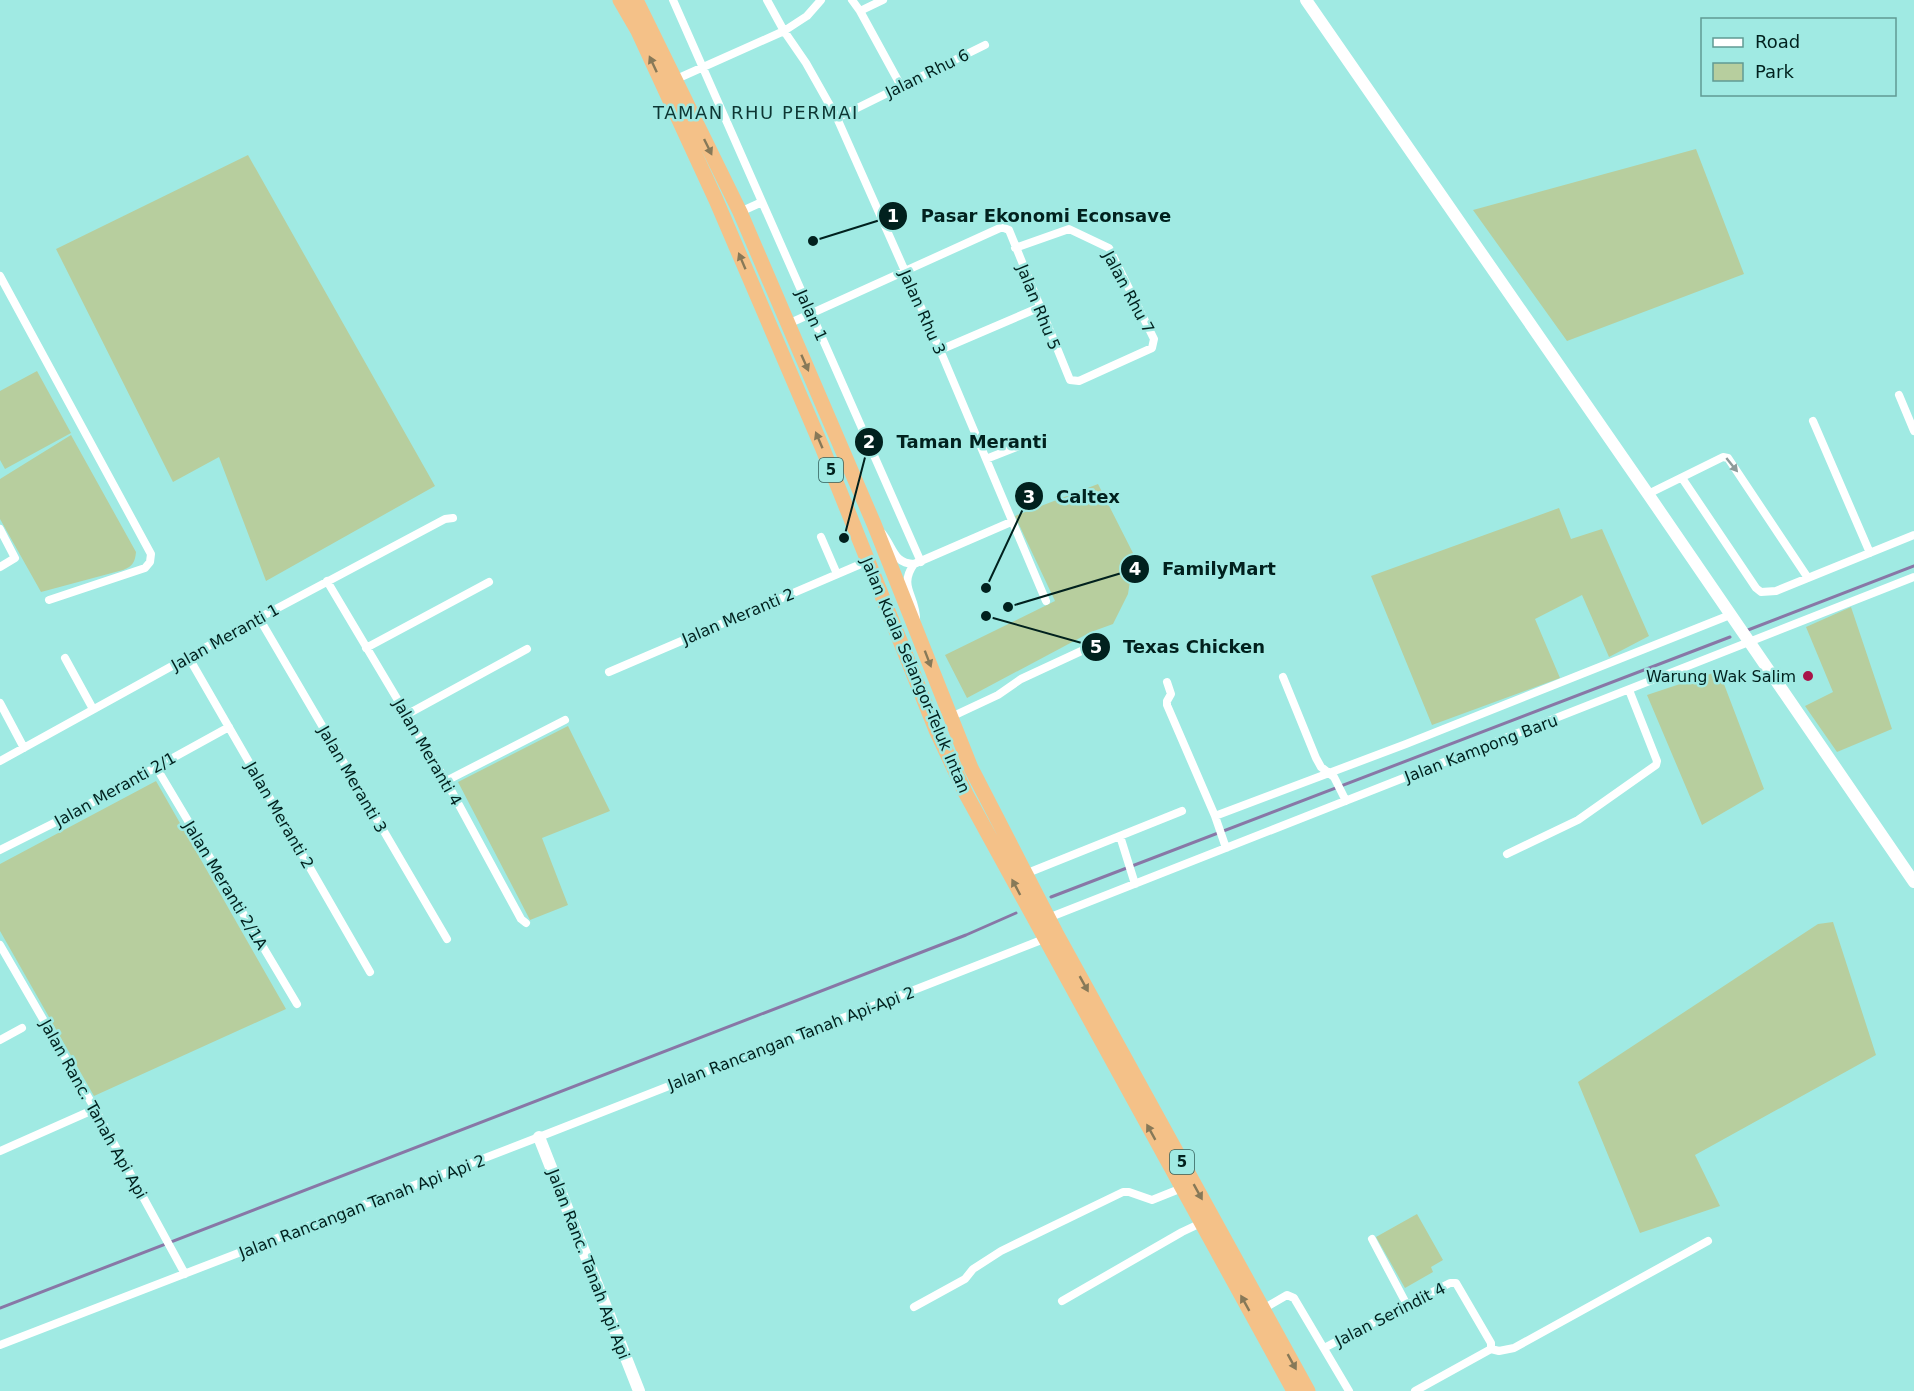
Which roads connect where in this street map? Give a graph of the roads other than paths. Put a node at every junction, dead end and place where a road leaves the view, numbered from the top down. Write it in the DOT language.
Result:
graph roads {
  1 [pos="620,0"];
  2 [pos="636,0"];
  3 [pos="673,0"];
  4 [pos="767,0"];
  5 [pos="821,0"];
  6 [pos="852,0"];
  7 [pos="883,0"];
  8 [pos="1306,0"];
  9 [pos="860,11"];
  10 [pos="784,31"];
  11 [pos="986,45"];
  12 [pos="703,67"];
  13 [pos="669,82"];
  14 [pos="901,86"];
  15 [pos="837,118"];
  16 [pos="762,202"];
  17 [pos="740,212"];
  18 [pos="1015,248"];
  19 [pos="904,270"];
  20 [pos="0,276"];
  21 [pos="1038,308"];
  22 [pos="811,313"];
  23 [pos="788,324"];
  24 [pos="940,350"];
  25 [pos="1072,382"];
  26 [pos="1899,395"];
  27 [pos="1814,421"];
  28 [pos="1914,431"];
  29 [pos="1034,440"];
  30 [pos="986,459"];
  31 [pos="1682,478"];
  32 [pos="1648,494"];
  33 [pos="453,518"];
  34 [pos="1011,522"];
  35 [pos="874,524"];
  36 [pos="0,529"];
  37 [pos="1914,536"];
  38 [pos="821,537"];
  39 [pos="1870,553"];
  40 [pos="868,561"];
  41 [pos="918,563"];
  42 [pos="0,567"];
  43 [pos="837,574"];
  44 [pos="1914,577"];
  45 [pos="1808,578"];
  46 [pos="327,581"];
  47 [pos="489,582"];
  48 [pos="49,600"];
  49 [pos="1046,601"];
  50 [pos="1730,615"];
  51 [pos="259,618"];
  52 [pos="916,627"];
  53 [pos="1749,642"];
  54 [pos="1090,647"];
  55 [pos="366,648"];
  56 [pos="527,650"];
  57 [pos="65,658"];
  58 [pos="189,658"];
  59 [pos="609,672"];
  60 [pos="1283,676"];
  61 [pos="1167,681"];
  62 [pos="1629,690"];
  63 [pos="0,703"];
  64 [pos="93,709"];
  65 [pos="406,715"];
  66 [pos="951,717"];
  67 [pos="565,720"];
  68 [pos="229,727"];
  69 [pos="24,748"];
  70 [pos="0,761"];
  71 [pos="156,767"];
  72 [pos="1331,775"];
  73 [pos="446,781"];
  74 [pos="1344,798"];
  75 [pos="1182,811"];
  76 [pos="1215,816"];
  77 [pos="1120,836"];
  78 [pos="1226,848"];
  79 [pos="0,850"];
  80 [pos="1507,854"];
  81 [pos="1025,874"];
  82 [pos="1914,882"];
  83 [pos="1135,884"];
  84 [pos="1048,918"];
  85 [pos="526,923"];
  86 [pos="447,939"];
  87 [pos="1044,939"];
  88 [pos="0,946"];
  89 [pos="370,972"];
  90 [pos="297,1004"];
  91 [pos="22,1028"];
  92 [pos="0,1040"];
  93 [pos="94,1109"];
  94 [pos="539,1137"];
  95 [pos="0,1151"];
  96 [pos="1182,1188"];
  97 [pos="1201,1222"];
  98 [pos="1372,1239"];
  99 [pos="1708,1241"];
  100 [pos="185,1274"];
  101 [pos="1062,1301"];
  102 [pos="1407,1305"];
  103 [pos="914,1307"];
  104 [pos="1263,1309"];
  105 [pos="0,1345"];
  106 [pos="1324,1348"];
  107 [pos="1491,1348"];
  108 [pos="639,1391"];
  109 [pos="1294,1391"];
  110 [pos="1308,1391"];
  111 [pos="1349,1391"];
  112 [pos="1415,1391"];
  13 -- 1 [label="highway, Jalan Kuala Selangor-Teluk Intan / 5, one-way"];
  2 -- 13 [label="highway, Jalan Kuala Selangor-Teluk Intan / 5"];
  3 -- 12 [label="street, Jalan 1"];
  4 -- 10 [label="street, Jalan Rhu 3"];
  5 -- 10 [label="street"];
  6 -- 9 [label="street"];
  7 -- 9 [label="street"];
  8 -- 32 [label="street"];
  9 -- 14 [label="street"];
  10 -- 12 [label="street"];
  10 -- 15 [label="street, Jalan Rhu 3"];
  11 -- 14 [label="street, Jalan Rhu 6"];
  12 -- 13 [label="street"];
  12 -- 16 [label="street, Jalan 1"];
  13 -- 17 [label="highway, Jalan Kuala Selangor-Teluk Intan / 5, one-way"];
  40 -- 13 [label="highway, Jalan Kuala Selangor-Teluk Intan / 5, one-way"];
  14 -- 15 [label="street, Jalan Rhu 6"];
  15 -- 19 [label="street, Jalan Rhu 3"];
  16 -- 17 [label="street"];
  16 -- 22 [label="street, Jalan 1"];
  17 -- 23 [label="highway, Jalan Kuala Selangor-Teluk Intan / 5"];
  18 -- 19 [label="street, Jalan Rhu 5"];
  18 -- 21 [label="street, Jalan Rhu 5"];
  18 -- 25 [label="street, Jalan Rhu 7"];
  19 -- 22 [label="street"];
  19 -- 24 [label="street, Jalan Rhu 3"];
  20 -- 48 [label="street"];
  21 -- 24 [label="street"];
  21 -- 25 [label="street, Jalan Rhu 5"];
  22 -- 23 [label="street"];
  22 -- 41 [label="street, Jalan 1"];
  23 -- 35 [label="highway, Jalan Kuala Selangor-Teluk Intan / 5, one-way"];
  24 -- 30 [label="street, Jalan Rhu 3"];
  26 -- 28 [label="street"];
  27 -- 39 [label="street"];
  29 -- 30 [label="street"];
  30 -- 34 [label="street, Jalan Rhu 3"];
  31 -- 32 [label="street"];
  31 -- 45 [label="street"];
  31 -- 45 [label="street, one-way"];
  32 -- 50 [label="street"];
  33 -- 46 [label="street, Jalan Meranti 1"];
  34 -- 41 [label="street"];
  34 -- 49 [label="street, Jalan Rhu 3"];
  35 -- 41 [label="street"];
  35 -- 52 [label="highway, Jalan Kuala Selangor-Teluk Intan / 5"];
  36 -- 42 [label="street"];
  37 -- 39 [label="street"];
  38 -- 43 [label="street"];
  39 -- 45 [label="street"];
  40 -- 43 [label="street, Jalan Meranti 2"];
  87 -- 40 [label="highway, Jalan Kuala Selangor-Teluk Intan / 5, one-way"];
  41 -- 52 [label="street"];
  43 -- 59 [label="street, Jalan Meranti 2"];
  44 -- 53 [label="street, Jalan Kampong Baru"];
  46 -- 51 [label="street, Jalan Meranti 1"];
  46 -- 55 [label="street, Jalan Meranti 4"];
  47 -- 55 [label="street"];
  50 -- 53 [label="street"];
  50 -- 72 [label="street"];
  51 -- 58 [label="street, Jalan Meranti 1"];
  51 -- 86 [label="street, Jalan Meranti 3"];
  52 -- 66 [label="highway, Jalan Kuala Selangor-Teluk Intan / 5, one-way"];
  53 -- 62 [label="street, Jalan Kampong Baru"];
  53 -- 82 [label="street"];
  54 -- 66 [label="street"];
  55 -- 65 [label="street, Jalan Meranti 4"];
  56 -- 65 [label="street"];
  57 -- 64 [label="street"];
  58 -- 64 [label="street, Jalan Meranti 1"];
  58 -- 68 [label="street, Jalan Meranti 2"];
  60 -- 72 [label="street"];
  61 -- 76 [label="street"];
  62 -- 74 [label="street, Jalan Kampong Baru"];
  62 -- 80 [label="street"];
  63 -- 69 [label="street"];
  64 -- 69 [label="street, Jalan Meranti 1"];
  65 -- 73 [label="street, Jalan Meranti 4"];
  66 -- 81 [label="highway, Jalan Kuala Selangor-Teluk Intan / 5"];
  67 -- 73 [label="street"];
  68 -- 71 [label="street, Jalan Meranti 2/1"];
  68 -- 89 [label="street, Jalan Meranti 2"];
  69 -- 70 [label="street, Jalan Meranti 1"];
  71 -- 79 [label="street, Jalan Meranti 2/1"];
  71 -- 90 [label="street, Jalan Meranti 2/1A"];
  72 -- 74 [label="street"];
  72 -- 76 [label="street"];
  73 -- 85 [label="street, Jalan Meranti 4"];
  74 -- 78 [label="street, Jalan Kampong Baru"];
  75 -- 77 [label="street"];
  76 -- 78 [label="street"];
  77 -- 81 [label="street"];
  77 -- 83 [label="street"];
  78 -- 83 [label="street, Jalan Kampong Baru"];
  81 -- 84 [label="highway, Jalan Kuala Selangor-Teluk Intan / 5"];
  83 -- 84 [label="street, Jalan Kampong Baru"];
  84 -- 104 [label="highway, Jalan Kuala Selangor-Teluk Intan / 5, one-way"];
  87 -- 94 [label="street, Jalan Rancangan Tanah Api-Api 2"];
  96 -- 87 [label="highway, Jalan Kuala Selangor-Teluk Intan / 5, one-way"];
  88 -- 93 [label="street, Jalan Ranc. Tanah Api Api"];
  91 -- 92 [label="street"];
  93 -- 95 [label="street"];
  93 -- 100 [label="street, Jalan Ranc. Tanah Api Api"];
  94 -- 100 [label="street, Jalan Rancangan Tanah Api Api 2"];
  94 -- 108 [label="street, Jalan Ranc. Tanah Api Api"];
  96 -- 97 [label="highway, Jalan Kuala Selangor-Teluk Intan / 5"];
  96 -- 103 [label="street"];
  97 -- 101 [label="street"];
  109 -- 97 [label="highway, Jalan Kuala Selangor-Teluk Intan / 5, one-way"];
  98 -- 102 [label="street"];
  99 -- 107 [label="street"];
  100 -- 105 [label="street"];
  102 -- 106 [label="street, Jalan Serindit 4"];
  102 -- 107 [label="street, Jalan Serindit 4"];
  104 -- 106 [label="street"];
  104 -- 110 [label="highway, Jalan Kuala Selangor-Teluk Intan / 5, one-way"];
  106 -- 111 [label="street"];
  107 -- 112 [label="street"];
}
